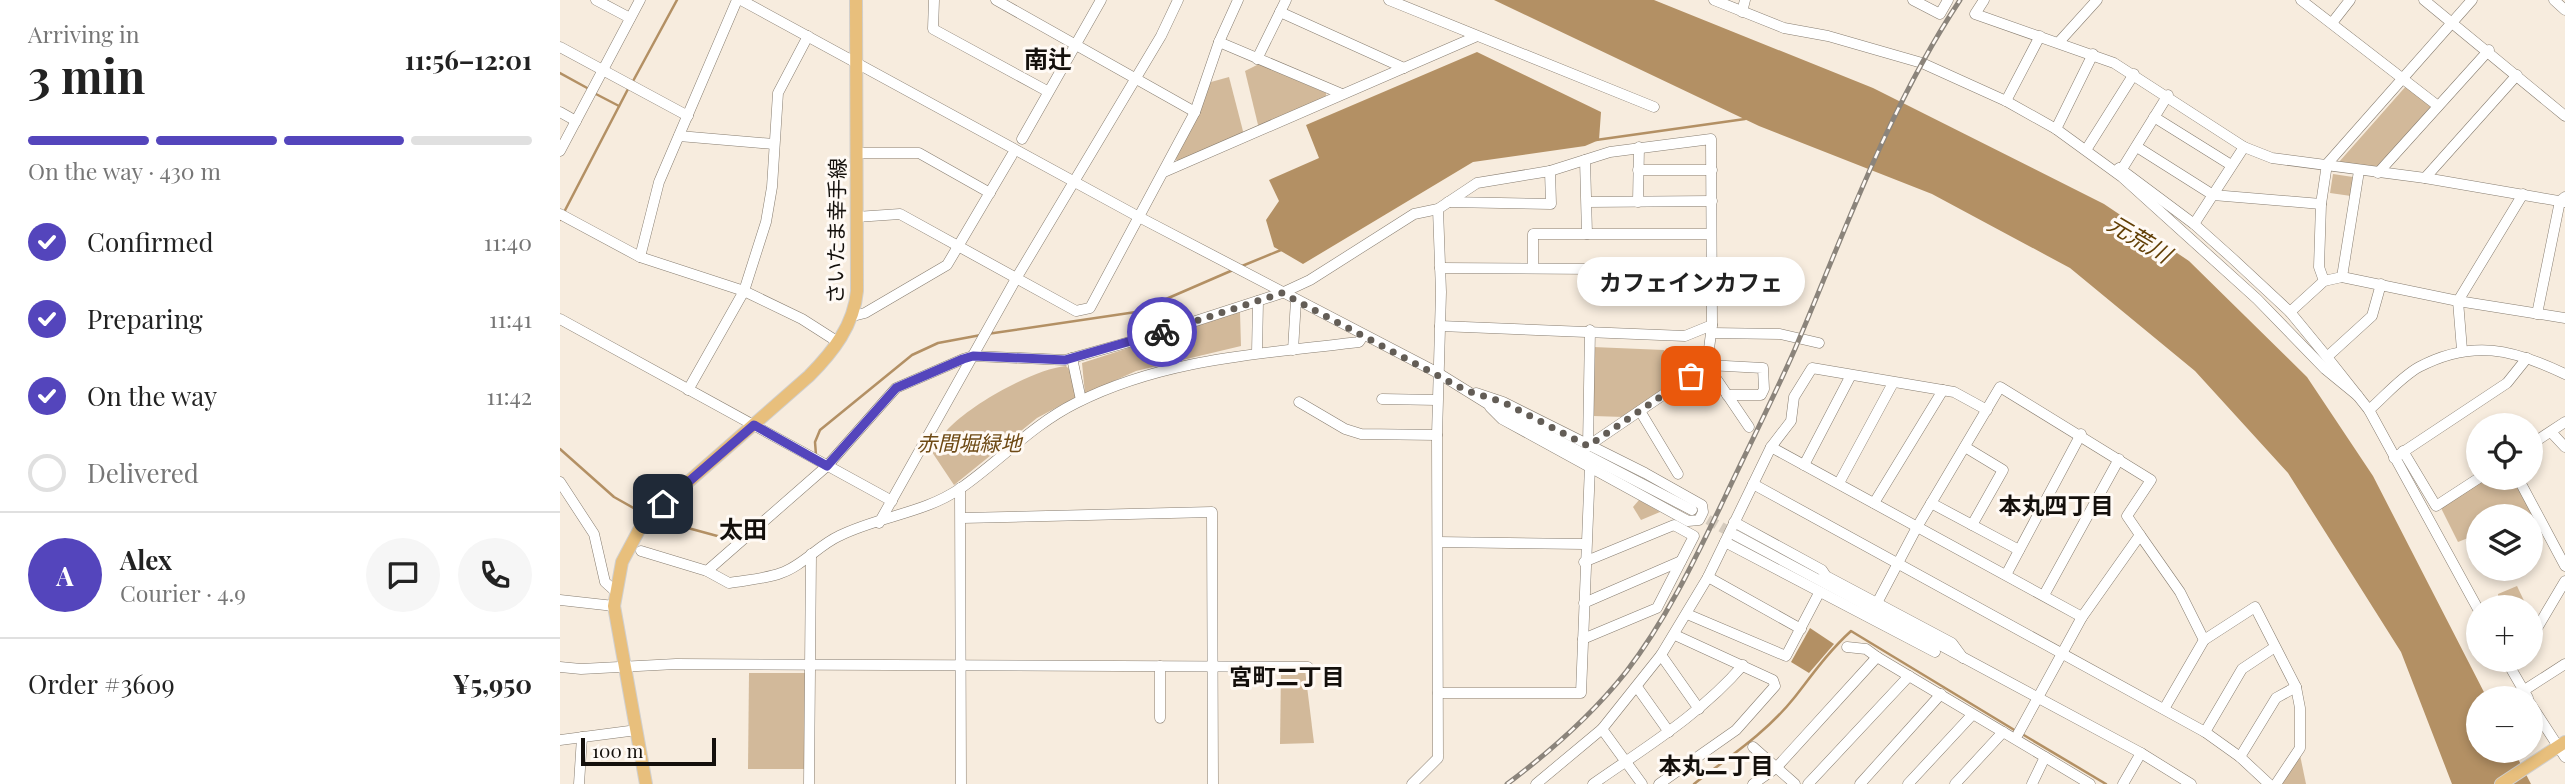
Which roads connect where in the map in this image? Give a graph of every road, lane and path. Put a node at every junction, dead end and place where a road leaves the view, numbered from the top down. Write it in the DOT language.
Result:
graph roads {
  1 [pos="596,0"];
  2 [pos="640,0"];
  3 [pos="739,0"];
  4 [pos="856,0"];
  5 [pos="934,0"];
  6 [pos="996,0"];
  7 [pos="1101,0"];
  8 [pos="1178,0"];
  9 [pos="1238,0"];
  10 [pos="1286,0"];
  11 [pos="1389,0"];
  12 [pos="1714,0"];
  13 [pos="1745,0"];
  14 [pos="1913,0"];
  15 [pos="1948,0"];
  16 [pos="1984,0"];
  17 [pos="2097,0"];
  18 [pos="2301,0"];
  19 [pos="2350,0"];
  20 [pos="2424,0"];
  21 [pos="2472,0"];
  22 [pos="2554,0"];
  23 [pos="2565,10"];
  24 [pos="1280,12"];
  25 [pos="1742,12"];
  26 [pos="630,18"];
  27 [pos="2452,22"];
  28 [pos="2332,23"];
  29 [pos="808,36"];
  30 [pos="2040,36"];
  31 [pos="1475,37"];
  32 [pos="1219,42"];
  33 [pos="2059,42"];
  34 [pos="1076,43"];
  35 [pos="560,47"];
  36 [pos="2489,50"];
  37 [pos="2093,54"];
  38 [pos="1257,59"];
  39 [pos="855,60"];
  40 [pos="1404,68"];
  41 [pos="603,70"];
  42 [pos="2134,74"];
  43 [pos="2517,75"];
  44 [pos="2402,77"];
  45 [pos="1134,79"];
  46 [pos="1047,91"];
  47 [pos="1342,94"];
  48 [pos="2168,95"];
  49 [pos="2006,101"];
  50 [pos="2438,106"];
  51 [pos="1654,107"];
  52 [pos="560,112"];
  53 [pos="1195,112"];
  54 [pos="688,116"];
  55 [pos="2565,116"];
  56 [pos="2154,117"];
  57 [pos="576,121"];
  58 [pos="2056,129"];
  59 [pos="679,136"];
  60 [pos="1022,139"];
  61 [pos="774,144"];
  62 [pos="1639,147"];
  63 [pos="2137,147"];
  64 [pos="2244,147"];
  65 [pos="2086,150"];
  66 [pos="560,151"];
  67 [pos="856,153"];
  68 [pos="1012,155"];
  69 [pos="1585,160"];
  70 [pos="2105,164"];
  71 [pos="2327,164"];
  72 [pos="2231,165"];
  73 [pos="2122,169"];
  74 [pos="1638,170"];
  75 [pos="1712,170"];
  76 [pos="1550,171"];
  77 [pos="2359,171"];
  78 [pos="1164,173"];
  79 [pos="2378,173"];
  80 [pos="2425,178"];
  81 [pos="1075,180"];
  82 [pos="990,193"];
  83 [pos="2523,194"];
  84 [pos="2213,195"];
  85 [pos="2563,200"];
  86 [pos="1712,201"];
  87 [pos="1448,202"];
  88 [pos="1587,202"];
  89 [pos="1638,202"];
  90 [pos="2321,204"];
  91 [pos="1438,209"];
  92 [pos="560,214"];
  93 [pos="856,217"];
  94 [pos="1139,217"];
  95 [pos="2194,224"];
  96 [pos="1587,234"];
  97 [pos="1711,234"];
  98 [pos="958,245"];
  99 [pos="640,257"];
  100 [pos="1790,267"];
  101 [pos="1440,268"];
  102 [pos="1533,268"];
  103 [pos="1711,269"];
  104 [pos="1017,277"];
  105 [pos="2342,277"];
  106 [pos="2324,281"];
  107 [pos="2381,284"];
  108 [pos="744,291"];
  109 [pos="1282,293"];
  110 [pos="1296,300"];
  111 [pos="1258,301"];
  112 [pos="2458,301"];
  113 [pos="2290,312"];
  114 [pos="2537,314"];
  115 [pos="853,316"];
  116 [pos="2565,318"];
  117 [pos="560,319"];
  118 [pos="1440,326"];
  119 [pos="1712,329"];
  120 [pos="1590,330"];
  121 [pos="1363,336"];
  122 [pos="838,342"];
  123 [pos="1819,343"];
  124 [pos="1293,350"];
  125 [pos="2462,350"];
  126 [pos="1257,353"];
  127 [pos="973,356"];
  128 [pos="2327,357"];
  129 [pos="1072,358"];
  130 [pos="2527,358"];
  131 [pos="1707,365"];
  132 [pos="1438,373"];
  133 [pos="2565,374"];
  134 [pos="1850,377"];
  135 [pos="1893,383"];
  136 [pos="688,390"];
  137 [pos="1943,390"];
  138 [pos="1467,391"];
  139 [pos="1727,395"];
  140 [pos="2358,397"];
  141 [pos="1382,399"];
  142 [pos="1082,400"];
  143 [pos="1437,400"];
  144 [pos="1299,402"];
  145 [pos="1488,404"];
  146 [pos="1987,410"];
  147 [pos="2369,410"];
  148 [pos="1640,411"];
  149 [pos="2565,422"];
  150 [pos="754,425"];
  151 [pos="1749,428"];
  152 [pos="2551,432"];
  153 [pos="2081,434"];
  154 [pos="1437,435"];
  155 [pos="2543,437"];
  156 [pos="1588,446"];
  157 [pos="1771,447"];
  158 [pos="1965,447"];
  159 [pos="2565,447"];
  160 [pos="2403,451"];
  161 [pos="2394,458"];
  162 [pos="2119,459"];
  163 [pos="1804,465"];
  164 [pos="827,466"];
  165 [pos="1590,466"];
  166 [pos="1678,474"];
  167 [pos="560,482"];
  168 [pos="1839,483"];
  169 [pos="1753,484"];
  170 [pos="2466,486"];
  171 [pos="960,488"];
  172 [pos="2524,490"];
  173 [pos="892,501"];
  174 [pos="1874,503"];
  175 [pos="1931,503"];
  176 [pos="1692,510"];
  177 [pos="962,519"];
  178 [pos="1734,522"];
  179 [pos="880,523"];
  180 [pos="1972,525"];
  181 [pos="1917,527"];
  182 [pos="1735,535"];
  183 [pos="2140,535"];
  184 [pos="1438,542"];
  185 [pos="1725,542"];
  186 [pos="1584,544"];
  187 [pos="640,551"];
  188 [pos="2019,551"];
  189 [pos="811,554"];
  190 [pos="1682,561"];
  191 [pos="1584,562"];
  192 [pos="1898,562"];
  193 [pos="2565,566"];
  194 [pos="707,571"];
  195 [pos="2007,573"];
  196 [pos="1708,577"];
  197 [pos="2565,581"];
  198 [pos="615,591"];
  199 [pos="1819,593"];
  200 [pos="2044,595"];
  201 [pos="2470,595"];
  202 [pos="560,600"];
  203 [pos="1584,603"];
  204 [pos="1877,603"];
  205 [pos="614,606"];
  206 [pos="1687,614"];
  207 [pos="2082,617"];
  208 [pos="2543,618"];
  209 [pos="1801,629"];
  210 [pos="1675,635"];
  211 [pos="1583,639"];
  212 [pos="2204,640"];
  213 [pos="1847,647"];
  214 [pos="2275,647"];
  215 [pos="1661,655"];
  216 [pos="2063,655"];
  217 [pos="1877,657"];
  218 [pos="1969,663"];
  219 [pos="2565,664"];
  220 [pos="625,665"];
  221 [pos="1743,665"];
  222 [pos="1160,666"];
  223 [pos="1212,666"];
  224 [pos="560,667"];
  225 [pos="810,667"];
  226 [pos="960,667"];
  227 [pos="1308,667"];
  228 [pos="1909,676"];
  229 [pos="2536,686"];
  230 [pos="1637,687"];
  231 [pos="2296,687"];
  232 [pos="1438,693"];
  233 [pos="1941,694"];
  234 [pos="2039,700"];
  235 [pos="1699,709"];
  236 [pos="2164,709"];
  237 [pos="1972,715"];
  238 [pos="1160,718"];
  239 [pos="2543,724"];
  240 [pos="1602,729"];
  241 [pos="637,730"];
  242 [pos="1669,732"];
  243 [pos="2003,732"];
  244 [pos="2205,732"];
  245 [pos="2018,734"];
  246 [pos="582,737"];
  247 [pos="560,740"];
  248 [pos="1753,747"];
  249 [pos="2559,750"];
  250 [pos="2141,753"];
  251 [pos="2045,757"];
  252 [pos="2239,757"];
  253 [pos="1626,760"];
  254 [pos="1776,768"];
  255 [pos="579,784"];
  256 [pos="646,784"];
  257 [pos="809,784"];
  258 [pos="961,784"];
  259 [pos="1213,784"];
  260 [pos="1412,784"];
  261 [pos="1536,784"];
  262 [pos="1593,784"];
  263 [pos="1642,784"];
  264 [pos="1659,784"];
  265 [pos="1753,784"];
  266 [pos="1795,784"];
  267 [pos="1808,784"];
  268 [pos="1860,784"];
  269 [pos="1908,784"];
  270 [pos="1955,784"];
  271 [pos="2032,784"];
  272 [pos="2090,784"];
  273 [pos="2123,784"];
  274 [pos="2191,784"];
  275 [pos="2269,784"];
  276 [pos="2276,784"];
  277 [pos="2501,784"];
  1 -- 26 [label="street"];
  2 -- 26 [label="street"];
  3 -- 29 [label="street"];
  3 -- 54 [label="street"];
  4 -- 39 [label="main road, さいたま幸手線"];
  5 -- 46 [label="street"];
  6 -- 34 [label="street"];
  7 -- 34 [label="street"];
  8 -- 45 [label="street"];
  9 -- 32 [label="street"];
  10 -- 24 [label="street"];
  11 -- 31 [label="street"];
  12 -- 25 [label="street"];
  13 -- 25 [label="street"];
  14 -- 15 [label="street"];
  16 -- 30 [label="street"];
  17 -- 33 [label="street"];
  18 -- 28 [label="street"];
  19 -- 28 [label="street"];
  20 -- 27 [label="street"];
  21 -- 27 [label="street"];
  22 -- 23 [label="street"];
  24 -- 38 [label="street"];
  24 -- 40 [label="street"];
  25 -- 49 [label="street"];
  26 -- 41 [label="street"];
  27 -- 36 [label="street"];
  27 -- 44 [label="street"];
  28 -- 44 [label="street"];
  29 -- 39 [label="street"];
  29 -- 61 [label="street"];
  30 -- 33 [label="street"];
  30 -- 49 [label="street"];
  31 -- 40 [label="street"];
  31 -- 51 [label="street"];
  32 -- 38 [label="street"];
  32 -- 53 [label="street"];
  33 -- 37 [label="street"];
  34 -- 45 [label="street"];
  34 -- 46 [label="street"];
  35 -- 41 [label="street"];
  36 -- 43 [label="street"];
  36 -- 50 [label="street"];
  37 -- 42 [label="street"];
  37 -- 58 [label="street"];
  38 -- 47 [label="street"];
  39 -- 67 [label="main road, さいたま幸手線"];
  39 -- 81 [label="street"];
  40 -- 47 [label="street"];
  41 -- 54 [label="street"];
  41 -- 57 [label="street"];
  42 -- 48 [label="street"];
  42 -- 65 [label="street"];
  43 -- 55 [label="street"];
  43 -- 80 [label="street"];
  44 -- 50 [label="street"];
  44 -- 71 [label="street"];
  45 -- 53 [label="street"];
  45 -- 81 [label="street"];
  46 -- 60 [label="street"];
  47 -- 78 [label="street"];
  48 -- 56 [label="street"];
  48 -- 64 [label="street"];
  49 -- 58 [label="street"];
  50 -- 79 [label="street"];
  52 -- 57 [label="street"];
  53 -- 78 [label="street"];
  54 -- 59 [label="street"];
  56 -- 63 [label="street"];
  56 -- 72 [label="street"];
  57 -- 66 [label="street"];
  58 -- 65 [label="street"];
  59 -- 61 [label="street"];
  59 -- 99 [label="street"];
  61 -- 108 [label="street"];
  62 -- 69 [label="street"];
  62 -- 74 [label="street"];
  62 -- 75 [label="street"];
  63 -- 73 [label="street"];
  63 -- 84 [label="street"];
  64 -- 71 [label="street"];
  64 -- 72 [label="street"];
  65 -- 70 [label="street"];
  67 -- 82 [label="street"];
  67 -- 93 [label="main road, さいたま幸手線"];
  68 -- 82 [label="street"];
  69 -- 76 [label="street"];
  69 -- 88 [label="street"];
  70 -- 73 [label="street"];
  70 -- 140 [label="street"];
  71 -- 77 [label="street"];
  71 -- 90 [label="street"];
  72 -- 84 [label="street"];
  73 -- 95 [label="street"];
  74 -- 75 [label="street"];
  74 -- 89 [label="street"];
  75 -- 86 [label="street"];
  76 -- 87 [label="street"];
  76 -- 87 [label="street"];
  77 -- 79 [label="street"];
  77 -- 105 [label="street"];
  78 -- 94 [label="street"];
  79 -- 80 [label="street"];
  80 -- 83 [label="street"];
  81 -- 94 [label="street"];
  81 -- 104 [label="street"];
  82 -- 98 [label="street"];
  83 -- 85 [label="street"];
  83 -- 112 [label="street"];
  84 -- 90 [label="street"];
  84 -- 95 [label="street"];
  85 -- 114 [label="street"];
  86 -- 89 [label="street"];
  86 -- 97 [label="street"];
  87 -- 91 [label="street"];
  88 -- 89 [label="street"];
  88 -- 96 [label="street"];
  90 -- 106 [label="street"];
  91 -- 101 [label="street"];
  91 -- 109 [label="street"];
  92 -- 99 [label="street"];
  93 -- 98 [label="street"];
  93 -- 115 [label="main road, さいたま幸手線"];
  94 -- 104 [label="street"];
  94 -- 109 [label="street"];
  95 -- 113 [label="street"];
  96 -- 97 [label="street"];
  96 -- 102 [label="street"];
  97 -- 103 [label="street"];
  98 -- 104 [label="street"];
  98 -- 115 [label="street"];
  99 -- 108 [label="street"];
  100 -- 103 [label="street"];
  101 -- 102 [label="street"];
  101 -- 118 [label="street"];
  102 -- 103 [label="street"];
  103 -- 119 [label="street"];
  104 -- 127 [label="street"];
  105 -- 106 [label="street"];
  105 -- 107 [label="street"];
  106 -- 113 [label="street"];
  107 -- 112 [label="street"];
  107 -- 128 [label="street"];
  108 -- 122 [label="street"];
  108 -- 136 [label="street"];
  109 -- 110 [label="street"];
  109 -- 111 [label="street"];
  110 -- 121 [label="street"];
  110 -- 124 [label="street"];
  111 -- 126 [label="street"];
  111 -- 129 [label="street"];
  112 -- 114 [label="street"];
  112 -- 125 [label="street"];
  113 -- 128 [label="street"];
  114 -- 116 [label="street"];
  115 -- 122 [label="main road, さいたま幸手線"];
  117 -- 136 [label="street"];
  118 -- 120 [label="street"];
  118 -- 132 [label="street"];
  119 -- 120 [label="street"];
  119 -- 123 [label="street"];
  119 -- 131 [label="street"];
  120 -- 156 [label="street"];
  121 -- 124 [label="street"];
  121 -- 132 [label="street"];
  122 -- 150 [label="main road, さいたま幸手線"];
  124 -- 126 [label="street"];
  125 -- 130 [label="street"];
  125 -- 147 [label="street"];
  126 -- 142 [label="street"];
  127 -- 129 [label="street"];
  127 -- 164 [label="street"];
  127 -- 173 [label="street"];
  128 -- 140 [label="street"];
  129 -- 142 [label="street"];
  130 -- 133 [label="street"];
  130 -- 160 [label="street"];
  131 -- 139 [label="street"];
  131 -- 139 [label="street"];
  131 -- 148 [label="street"];
  132 -- 138 [label="street"];
  132 -- 143 [label="street"];
  134 -- 135 [label="street"];
  134 -- 157 [label="street"];
  134 -- 163 [label="street"];
  135 -- 137 [label="street"];
  135 -- 168 [label="street"];
  136 -- 150 [label="street"];
  137 -- 146 [label="street"];
  137 -- 174 [label="street"];
  138 -- 145 [label="street"];
  138 -- 156 [label="street"];
  139 -- 151 [label="street"];
  140 -- 147 [label="street"];
  141 -- 143 [label="street"];
  142 -- 171 [label="street"];
  143 -- 154 [label="street"];
  144 -- 154 [label="street"];
  145 -- 165 [label="street"];
  145 -- 176 [label="street"];
  146 -- 153 [label="street"];
  146 -- 158 [label="street"];
  147 -- 161 [label="street"];
  148 -- 156 [label="street"];
  148 -- 166 [label="street"];
  149 -- 152 [label="street"];
  150 -- 164 [label="street"];
  150 -- 198 [label="main road, さいたま幸手線"];
  152 -- 155 [label="street"];
  152 -- 159 [label="street"];
  153 -- 162 [label="street"];
  153 -- 188 [label="street"];
  154 -- 184 [label="street"];
  156 -- 165 [label="street"];
  157 -- 163 [label="street"];
  157 -- 169 [label="street"];
  158 -- 175 [label="street"];
  158 -- 180 [label="street"];
  160 -- 161 [label="street"];
  160 -- 170 [label="street"];
  161 -- 201 [label="street"];
  162 -- 183 [label="street"];
  162 -- 200 [label="street"];
  163 -- 168 [label="street"];
  164 -- 173 [label="street"];
  164 -- 194 [label="street"];
  165 -- 186 [label="street"];
  167 -- 198 [label="street"];
  168 -- 174 [label="street"];
  169 -- 178 [label="street"];
  169 -- 192 [label="street"];
  171 -- 177 [label="street"];
  171 -- 179 [label="street"];
  172 -- 193 [label="street"];
  173 -- 179 [label="street"];
  174 -- 181 [label="street"];
  175 -- 180 [label="street"];
  175 -- 181 [label="street"];
  177 -- 223 [label="street"];
  177 -- 226 [label="street"];
  178 -- 185 [label="street"];
  178 -- 204 [label="street"];
  179 -- 189 [label="street"];
  180 -- 188 [label="street"];
  181 -- 192 [label="street"];
  181 -- 195 [label="street"];
  182 -- 218 [label="street"];
  183 -- 207 [label="street"];
  183 -- 212 [label="street"];
  184 -- 186 [label="street"];
  184 -- 232 [label="street"];
  185 -- 196 [label="street"];
  185 -- 199 [label="street"];
  186 -- 191 [label="street"];
  187 -- 194 [label="street"];
  188 -- 195 [label="street"];
  189 -- 194 [label="street"];
  189 -- 225 [label="street"];
  190 -- 191 [label="street"];
  190 -- 203 [label="street"];
  190 -- 211 [label="street"];
  191 -- 203 [label="street"];
  192 -- 204 [label="street"];
  192 -- 216 [label="street"];
  195 -- 200 [label="street"];
  196 -- 206 [label="street"];
  196 -- 209 [label="street"];
  197 -- 208 [label="street"];
  198 -- 205 [label="main road, さいたま幸手線"];
  199 -- 209 [label="street"];
  199 -- 218 [label="street"];
  200 -- 207 [label="street"];
  202 -- 205 [label="street"];
  203 -- 211 [label="street"];
  204 -- 218 [label="street"];
  205 -- 220 [label="main road, さいたま幸手線"];
  206 -- 209 [label="street"];
  206 -- 210 [label="street"];
  207 -- 216 [label="street"];
  210 -- 215 [label="street"];
  210 -- 221 [label="street"];
  211 -- 232 [label="street"];
  212 -- 214 [label="street"];
  212 -- 236 [label="street"];
  213 -- 217 [label="street"];
  214 -- 231 [label="street"];
  214 -- 244 [label="street"];
  215 -- 230 [label="street"];
  215 -- 235 [label="street"];
  216 -- 234 [label="street"];
  216 -- 236 [label="street"];
  217 -- 228 [label="street"];
  217 -- 254 [label="street"];
  218 -- 234 [label="street"];
  219 -- 229 [label="street"];
  220 -- 224 [label="street"];
  220 -- 225 [label="street"];
  220 -- 241 [label="main road, さいたま幸手線"];
  221 -- 235 [label="street"];
  221 -- 264 [label="street"];
  222 -- 223 [label="street"];
  222 -- 226 [label="street"];
  222 -- 238 [label="street"];
  223 -- 227 [label="street"];
  223 -- 259 [label="street"];
  225 -- 226 [label="street"];
  225 -- 257 [label="street"];
  226 -- 258 [label="street"];
  228 -- 233 [label="street"];
  228 -- 267 [label="street"];
  230 -- 240 [label="street"];
  230 -- 242 [label="street"];
  231 -- 252 [label="street"];
  231 -- 276 [label="street"];
  232 -- 260 [label="street"];
  233 -- 237 [label="street"];
  233 -- 268 [label="street"];
  234 -- 245 [label="street"];
  234 -- 250 [label="street"];
  235 -- 242 [label="street"];
  236 -- 244 [label="street"];
  237 -- 243 [label="street"];
  237 -- 269 [label="street"];
  239 -- 249 [label="street"];
  240 -- 253 [label="street"];
  240 -- 261 [label="street"];
  241 -- 246 [label="street"];
  241 -- 256 [label="main road, さいたま幸手線"];
  242 -- 253 [label="street"];
  243 -- 251 [label="street"];
  243 -- 270 [label="street"];
  244 -- 252 [label="street"];
  246 -- 247 [label="street"];
  246 -- 255 [label="street"];
  248 -- 254 [label="street"];
  249 -- 277 [label="main road"];
  250 -- 273 [label="street"];
  250 -- 274 [label="street"];
  251 -- 271 [label="street"];
  251 -- 272 [label="street"];
  252 -- 275 [label="street"];
  253 -- 262 [label="street"];
  253 -- 263 [label="street"];
  254 -- 265 [label="street"];
  254 -- 266 [label="street"];
}
